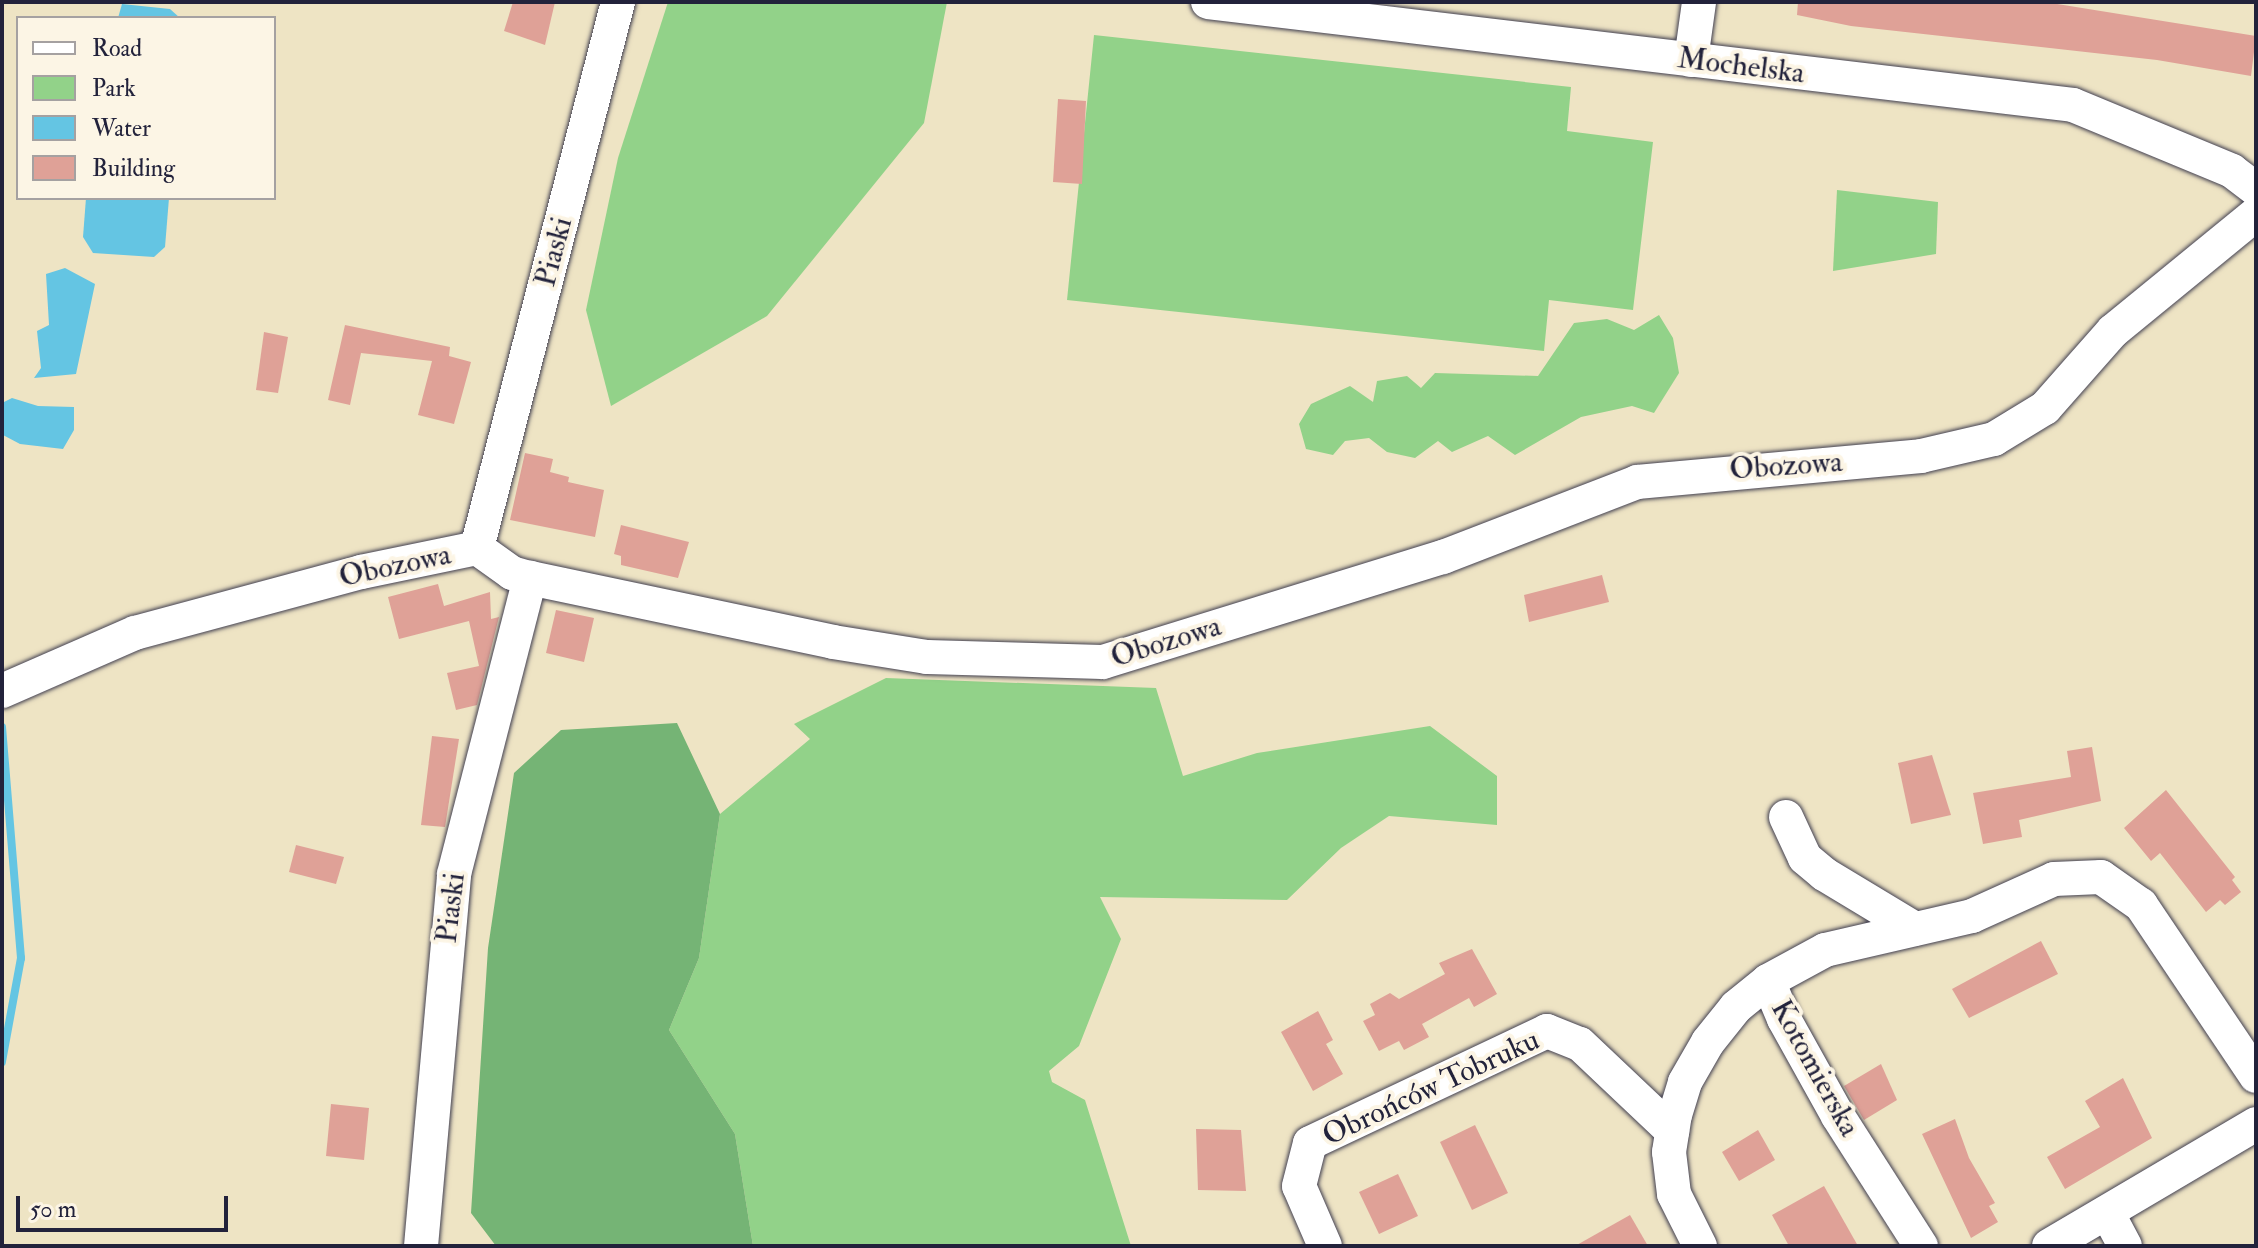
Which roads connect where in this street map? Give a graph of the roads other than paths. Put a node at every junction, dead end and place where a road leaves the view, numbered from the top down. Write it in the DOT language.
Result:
graph roads {
  1 [pos="618,2"];
  2 [pos="1208,2"];
  3 [pos="1699,2"];
  4 [pos="1691,60"];
  5 [pos="2256,189"];
  6 [pos="2256,214"];
  7 [pos="477,548"];
  8 [pos="530,578"];
  9 [pos="2,691"];
  10 [pos="1786,817"];
  11 [pos="1915,929"];
  12 [pos="1768,981"];
  13 [pos="2256,1076"];
  14 [pos="2256,1124"];
  15 [pos="1672,1131"];
  16 [pos="2108,1214"];
  17 [pos="421,1246"];
  18 [pos="1325,1246"];
  19 [pos="1700,1246"];
  20 [pos="1921,1246"];
  21 [pos="2049,1246"];
  22 [pos="2125,1246"];
  1 -- 7 [label="street, Piaski"];
  2 -- 4 [label="street, Mochelska"];
  3 -- 4 [label="street"];
  4 -- 5 [label="street, Mochelska"];
  6 -- 8 [label="street, Obozowa"];
  7 -- 8 [label="street, Obozowa"];
  7 -- 9 [label="street, Obozowa"];
  8 -- 17 [label="street, Piaski"];
  10 -- 11 [label="street"];
  11 -- 12 [label="street, Kotomierska"];
  11 -- 13 [label="street, Kotomierska"];
  12 -- 15 [label="street"];
  12 -- 20 [label="street, Kotomierska"];
  14 -- 16 [label="street"];
  15 -- 18 [label="street, Obrońców Tobruku"];
  15 -- 19 [label="street"];
  16 -- 21 [label="street"];
  16 -- 22 [label="street"];
}
